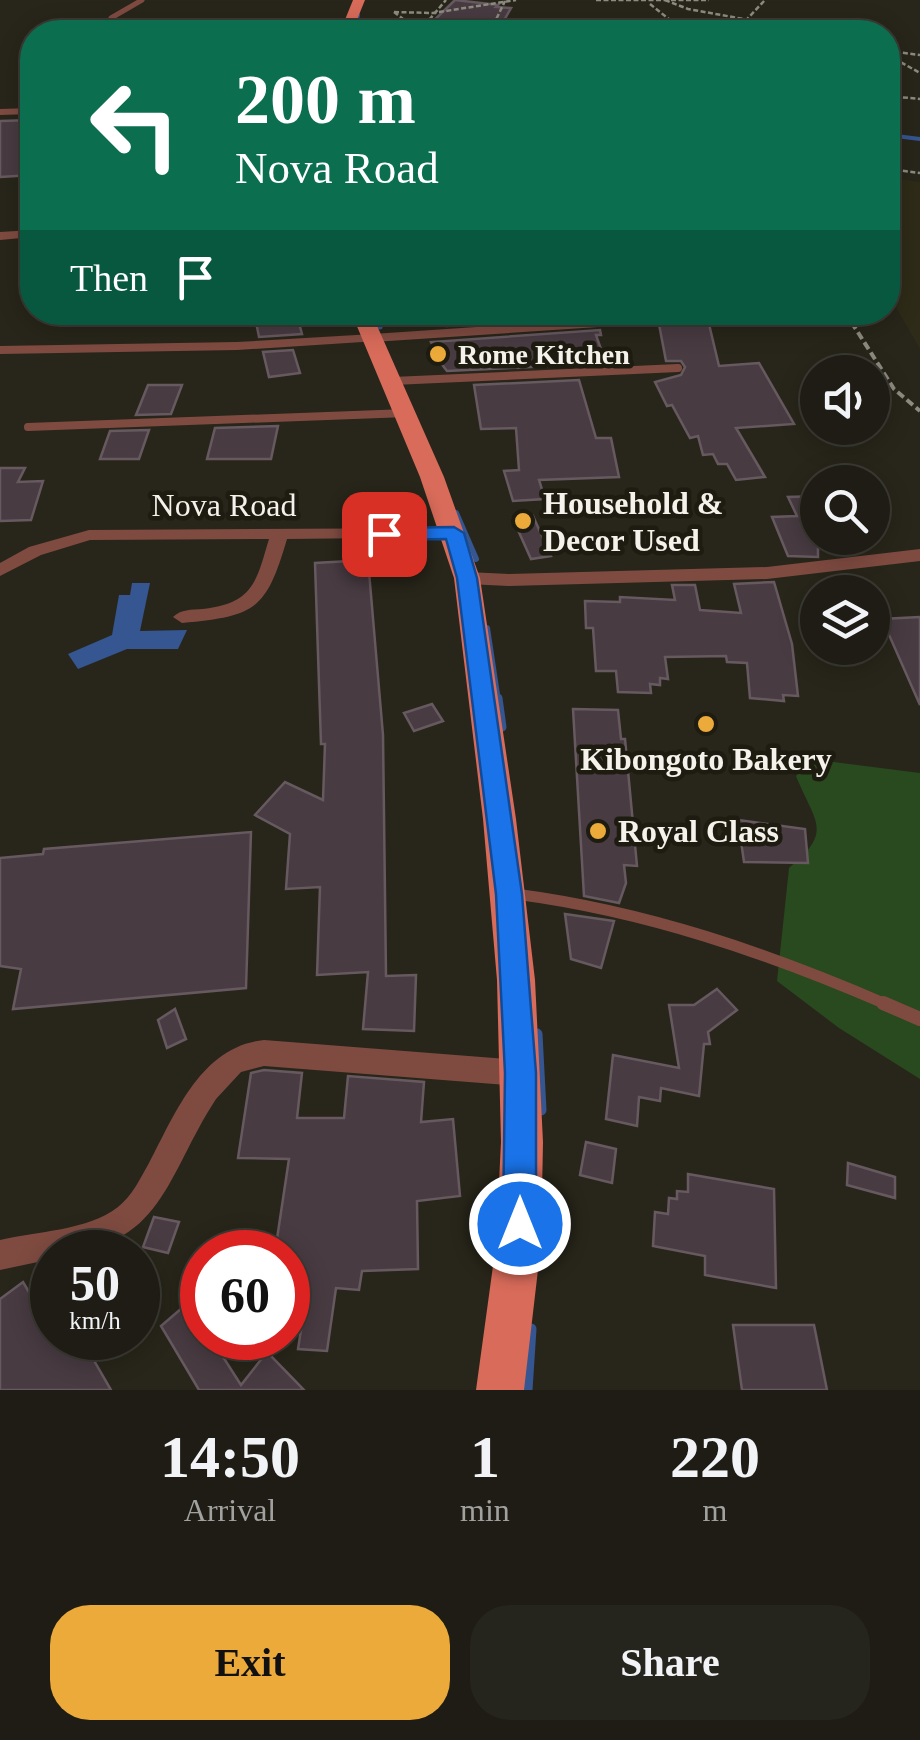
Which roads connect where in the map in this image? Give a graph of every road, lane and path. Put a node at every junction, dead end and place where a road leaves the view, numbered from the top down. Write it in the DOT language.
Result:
graph roads {
  1 [pos="142,0"];
  2 [pos="446,0"];
  3 [pos="516,0"];
  4 [pos="596,0"];
  5 [pos="665,0"];
  6 [pos="709,0"];
  7 [pos="765,0"];
  8 [pos="505,1"];
  9 [pos="644,1"];
  10 [pos="672,2"];
  11 [pos="433,13"];
  12 [pos="110,18"];
  13 [pos="749,19"];
  14 [pos="404,20"];
  15 [pos="431,20"];
  16 [pos="670,20"];
  17 [pos="754,20"];
  18 [pos="367,325"];
  19 [pos="853,325"];
  20 [pos="0,350"];
  21 [pos="678,368"];
  22 [pos="393,381"];
  23 [pos="920,411"];
  24 [pos="407,413"];
  25 [pos="28,426"];
  26 [pos="454,533"];
  27 [pos="279,536"];
  28 [pos="920,555"];
  29 [pos="0,570"];
  30 [pos="467,578"];
  31 [pos="182,616"];
  32 [pos="509,894"];
  33 [pos="920,1019"];
  34 [pos="520,1073"];
  35 [pos="0,1256"];
  36 [pos="500,1390"];
  1 -- 12 [label="lane"];
  2 -- 11 [label="path"];
  3 -- 8 [label="path"];
  4 -- 9 [label="path"];
  5 -- 10 [label="path"];
  6 -- 10 [label="path"];
  7 -- 13 [label="path"];
  8 -- 11 [label="path"];
  9 -- 10 [label="path"];
  9 -- 16 [label="path"];
  10 -- 13 [label="path"];
  11 -- 14 [label="path"];
  11 -- 15 [label="path"];
  13 -- 17 [label="path"];
  18 -- 20 [label="street"];
  18 -- 22 [label="main road"];
  19 -- 23 [label="path"];
  21 -- 22 [label="lane"];
  22 -- 24 [label="main road"];
  24 -- 25 [label="lane"];
  24 -- 26 [label="main road"];
  26 -- 27 [label="street, Nova Road"];
  26 -- 30 [label="main road"];
  27 -- 29 [label="street, Nova Road"];
  27 -- 31 [label="street"];
  28 -- 30 [label="street"];
  30 -- 32 [label="main road"];
  32 -- 33 [label="lane"];
  32 -- 34 [label="main road"];
  34 -- 35 [label="street"];
  34 -- 36 [label="main road"];
}
